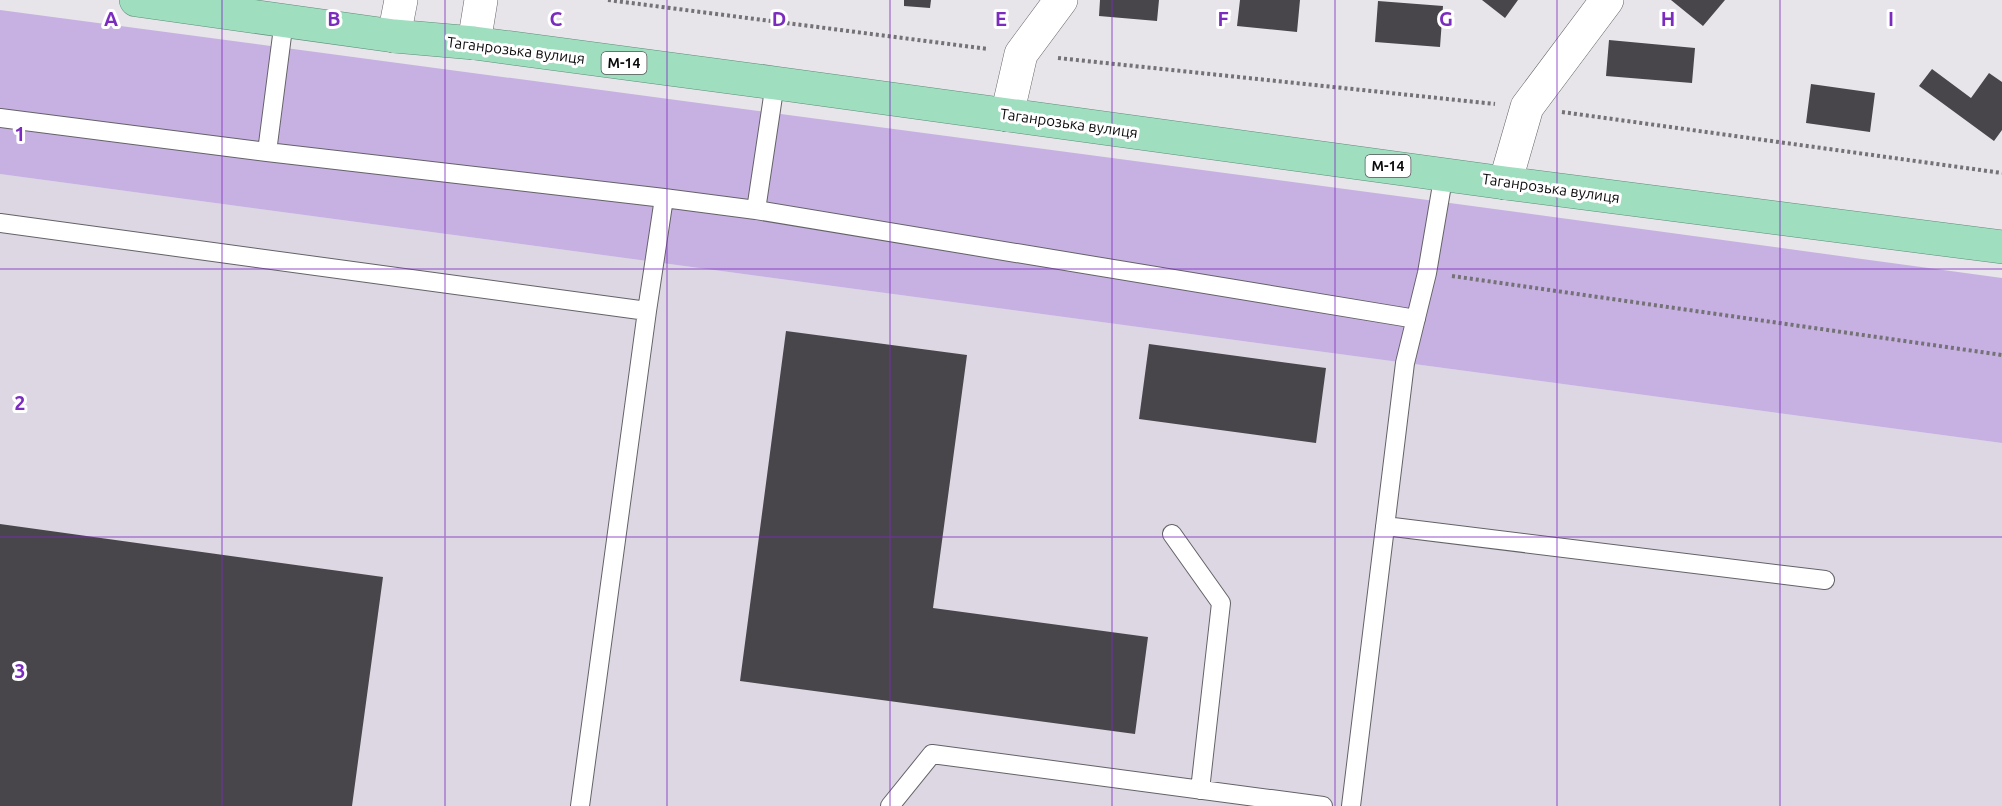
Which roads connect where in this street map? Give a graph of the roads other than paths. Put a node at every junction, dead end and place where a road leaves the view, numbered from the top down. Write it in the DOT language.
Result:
graph roads {
  1 [pos="136,0"];
  2 [pos="401,0"];
  3 [pos="481,0"];
  4 [pos="1060,0"];
  5 [pos="1607,0"];
  6 [pos="284,20"];
  7 [pos="394,36"];
  8 [pos="474,43"];
  9 [pos="775,83"];
  10 [pos="1007,115"];
  11 [pos="0,118"];
  12 [pos="267,152"];
  13 [pos="1444,173"];
  14 [pos="1505,183"];
  15 [pos="664,198"];
  16 [pos="756,210"];
  17 [pos="0,223"];
  18 [pos="2002,247"];
  19 [pos="646,311"];
  20 [pos="1416,319"];
  21 [pos="1385,526"];
  22 [pos="1172,534"];
  23 [pos="1825,580"];
  24 [pos="1200,790"];
  25 [pos="580,806"];
  26 [pos="890,806"];
  27 [pos="1323,806"];
  28 [pos="1351,806"];
  1 -- 6 [label="highway, Таганрозька вулиця / М-14"];
  2 -- 7 [label="street"];
  3 -- 8 [label="street"];
  4 -- 10 [label="street"];
  5 -- 14 [label="street"];
  6 -- 7 [label="highway, Таганрозька вулиця / М-14"];
  6 -- 12 [label="lane"];
  7 -- 8 [label="highway, Таганрозька вулиця / М-14"];
  8 -- 9 [label="highway, Таганрозька вулиця / М-14"];
  9 -- 10 [label="highway, Таганрозька вулиця / М-14"];
  9 -- 16 [label="lane"];
  10 -- 13 [label="highway, Таганрозька вулиця / М-14"];
  11 -- 12 [label="lane"];
  12 -- 15 [label="lane"];
  13 -- 14 [label="highway, Таганрозька вулиця / М-14"];
  13 -- 20 [label="lane"];
  14 -- 18 [label="highway, Таганрозька вулиця / М-14"];
  15 -- 16 [label="lane"];
  15 -- 19 [label="lane"];
  16 -- 20 [label="lane"];
  17 -- 19 [label="lane"];
  19 -- 25 [label="lane"];
  20 -- 21 [label="lane"];
  21 -- 23 [label="lane"];
  21 -- 28 [label="lane"];
  22 -- 24 [label="lane"];
  24 -- 26 [label="lane"];
  24 -- 27 [label="lane"];
}
